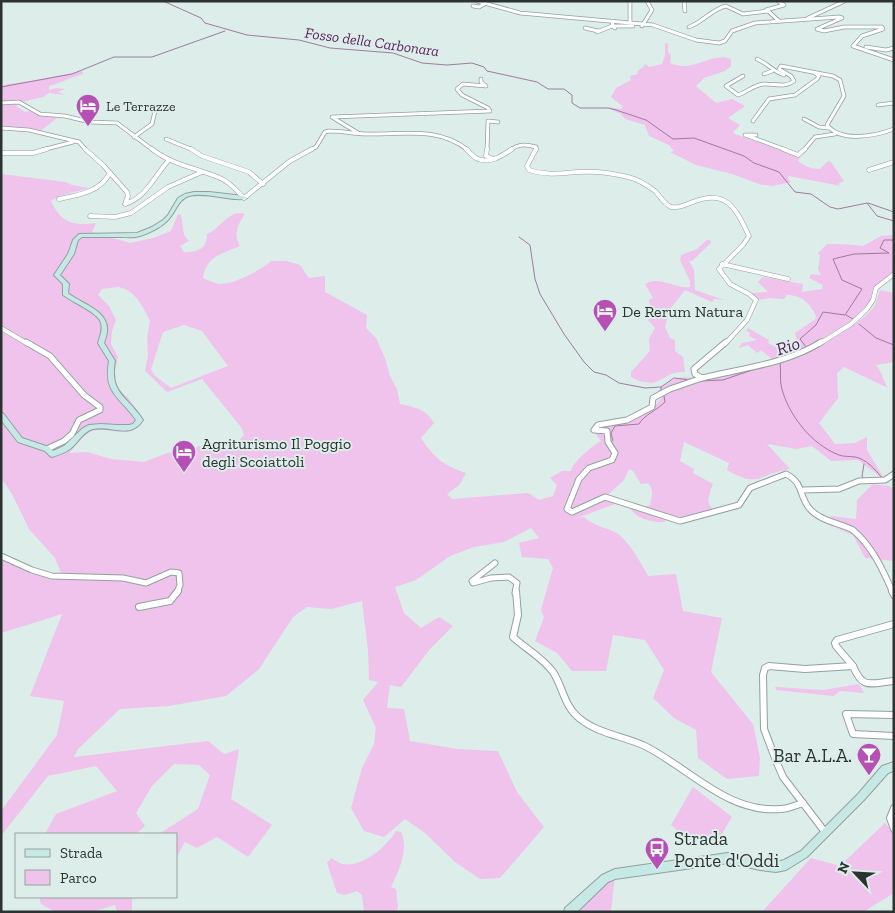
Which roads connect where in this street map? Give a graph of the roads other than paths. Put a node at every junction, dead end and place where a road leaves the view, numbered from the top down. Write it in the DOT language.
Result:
graph roads {
  1 [pos="477,1"];
  2 [pos="630,1"];
  3 [pos="647,1"];
  4 [pos="684,1"];
  5 [pos="845,1"];
  6 [pos="486,2"];
  7 [pos="780,2"];
  8 [pos="473,6"];
  9 [pos="685,11"];
  10 [pos="765,11"];
  11 [pos="807,19"];
  12 [pos="779,21"];
  13 [pos="630,23"];
  14 [pos="643,24"];
  15 [pos="613,26"];
  16 [pos="584,28"];
  17 [pos="690,28"];
  18 [pos="866,47"];
  19 [pos="894,48"];
  20 [pos="757,59"];
  21 [pos="894,60"];
  22 [pos="772,71"];
  23 [pos="812,71"];
  24 [pos="764,74"];
  25 [pos="743,76"];
  26 [pos="791,76"];
  27 [pos="481,79"];
  28 [pos="1,103"];
  29 [pos="894,103"];
  30 [pos="878,104"];
  31 [pos="155,111"];
  32 [pos="804,119"];
  33 [pos="753,121"];
  34 [pos="498,122"];
  35 [pos="1,128"];
  36 [pos="828,128"];
  37 [pos="894,129"];
  38 [pos="361,134"];
  39 [pos="836,134"];
  40 [pos="756,135"];
  41 [pos="134,137"];
  42 [pos="166,139"];
  43 [pos="76,141"];
  44 [pos="1,153"];
  45 [pos="169,160"];
  46 [pos="495,160"];
  47 [pos="894,162"];
  48 [pos="869,170"];
  49 [pos="202,172"];
  50 [pos="110,173"];
  51 [pos="263,184"];
  52 [pos="244,198"];
  53 [pos="59,199"];
  54 [pos="90,216"];
  55 [pos="722,264"];
  56 [pos="894,274"];
  57 [pos="788,279"];
  58 [pos="1,328"];
  59 [pos="700,378"];
  60 [pos="1,415"];
  61 [pos="47,449"];
  62 [pos="894,474"];
  63 [pos="803,490"];
  64 [pos="1,556"];
  65 [pos="495,563"];
  66 [pos="894,595"];
  67 [pos="139,608"];
  68 [pos="894,624"];
  69 [pos="853,666"];
  70 [pos="894,681"];
  71 [pos="894,715"];
  72 [pos="894,736"];
  73 [pos="894,766"];
  74 [pos="803,803"];
  75 [pos="894,808"];
  76 [pos="894,829"];
  77 [pos="825,832"];
  78 [pos="569,912"];
  1 -- 6 [label="street"];
  2 -- 13 [label="street"];
  3 -- 14 [label="street"];
  4 -- 9 [label="street"];
  5 -- 11 [label="street"];
  6 -- 8 [label="street"];
  6 -- 15 [label="street"];
  7 -- 10 [label="street"];
  10 -- 12 [label="street"];
  10 -- 17 [label="street"];
  11 -- 12 [label="street"];
  11 -- 21 [label="street"];
  12 -- 14 [label="street"];
  13 -- 14 [label="street"];
  13 -- 15 [label="street"];
  14 -- 15 [label="street"];
  15 -- 16 [label="street"];
  18 -- 19 [label="street"];
  20 -- 22 [label="street"];
  22 -- 24 [label="street"];
  22 -- 26 [label="street"];
  23 -- 26 [label="street"];
  23 -- 33 [label="street"];
  23 -- 36 [label="street"];
  25 -- 26 [label="street"];
  27 -- 38 [label="street"];
  28 -- 41 [label="street"];
  29 -- 30 [label="street"];
  31 -- 41 [label="street"];
  32 -- 36 [label="street"];
  34 -- 46 [label="street"];
  35 -- 43 [label="street"];
  36 -- 39 [label="street"];
  37 -- 39 [label="street"];
  38 -- 46 [label="street"];
  38 -- 51 [label="street"];
  39 -- 40 [label="street"];
  41 -- 45 [label="street"];
  42 -- 51 [label="street"];
  43 -- 44 [label="street"];
  43 -- 50 [label="street"];
  45 -- 49 [label="street"];
  45 -- 50 [label="street"];
  46 -- 55 [label="street"];
  47 -- 48 [label="street"];
  49 -- 52 [label="street"];
  49 -- 54 [label="street"];
  50 -- 53 [label="street"];
  51 -- 52 [label="street"];
  52 -- 61 [label="street"];
  55 -- 57 [label="street"];
  55 -- 59 [label="street"];
  56 -- 59 [label="street"];
  58 -- 61 [label="street"];
  59 -- 63 [label="street"];
  60 -- 61 [label="street"];
  62 -- 63 [label="street"];
  63 -- 66 [label="street"];
  64 -- 67 [label="street"];
  65 -- 74 [label="street"];
  68 -- 69 [label="street"];
  69 -- 70 [label="street"];
  69 -- 74 [label="street"];
  71 -- 72 [label="street"];
  73 -- 77 [label="street"];
  74 -- 77 [label="street"];
  75 -- 76 [label="street"];
  77 -- 78 [label="street"];
}
